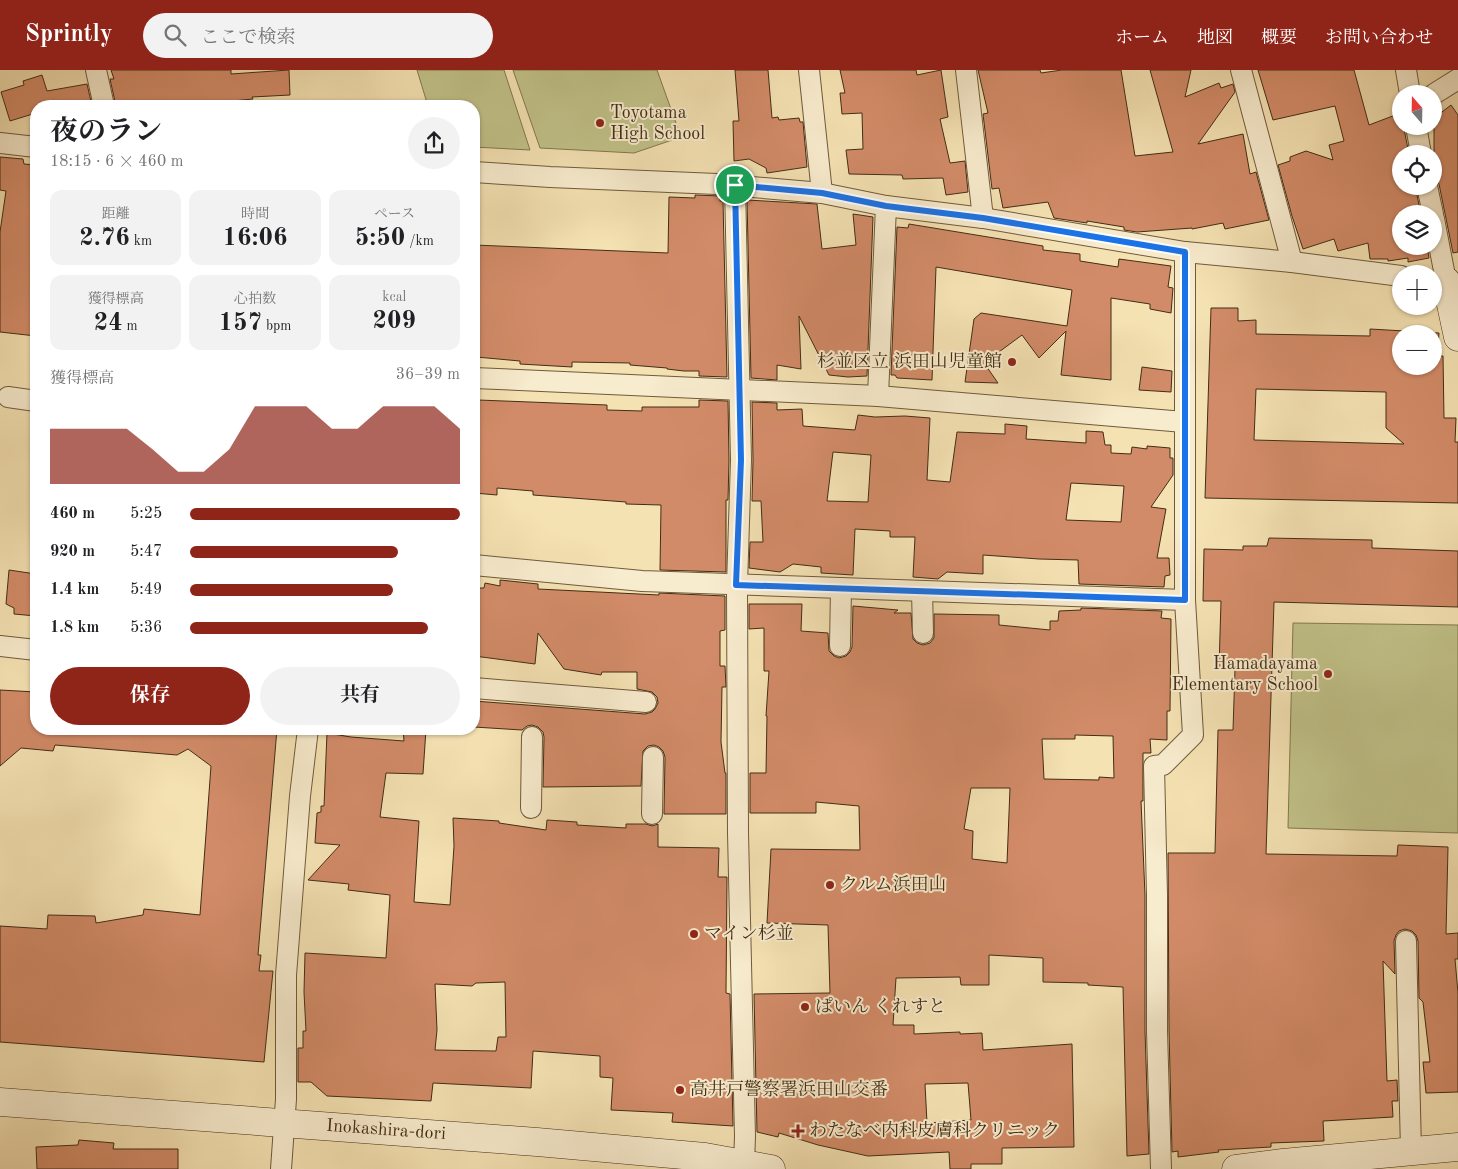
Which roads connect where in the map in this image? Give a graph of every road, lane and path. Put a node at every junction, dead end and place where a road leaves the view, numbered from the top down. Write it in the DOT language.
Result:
graph roads {
  1 [pos="96,70"];
  2 [pos="809,70"];
  3 [pos="966,70"];
  4 [pos="1241,70"];
  5 [pos="1406,70"];
  6 [pos="1458,79"];
  7 [pos="1408,85"];
  8 [pos="1442,89"];
  9 [pos="103,100"];
  10 [pos="0,142"];
  11 [pos="30,146"];
  12 [pos="480,172"];
  13 [pos="735,185"];
  14 [pos="822,193"];
  15 [pos="886,206"];
  16 [pos="983,218"];
  17 [pos="1185,252"];
  18 [pos="1441,255"];
  19 [pos="1292,262"];
  20 [pos="1392,275"];
  21 [pos="1446,281"];
  22 [pos="1458,337"];
  23 [pos="480,378"];
  24 [pos="739,391"];
  25 [pos="878,396"];
  26 [pos="8,397"];
  27 [pos="30,400"];
  28 [pos="1184,422"];
  29 [pos="480,566"];
  30 [pos="736,585"];
  31 [pos="840,588"];
  32 [pos="922,591"];
  33 [pos="1185,600"];
  34 [pos="923,633"];
  35 [pos="0,646"];
  36 [pos="840,646"];
  37 [pos="30,649"];
  38 [pos="480,688"];
  39 [pos="646,702"];
  40 [pos="307,735"];
  41 [pos="532,737"];
  42 [pos="653,756"];
  43 [pos="531,808"];
  44 [pos="652,814"];
  45 [pos="1406,941"];
  46 [pos="0,1102"];
  47 [pos="284,1123"];
  48 [pos="1458,1147"];
  49 [pos="1410,1150"];
  50 [pos="744,1164"];
  51 [pos="1321,1164"];
  52 [pos="281,1169"];
  53 [pos="771,1169"];
  54 [pos="1161,1169"];
  55 [pos="1236,1169"];
  1 -- 9 [label="street"];
  2 -- 14 [label="street"];
  3 -- 16 [label="street"];
  4 -- 19 [label="street"];
  5 -- 7 [label="street"];
  6 -- 8 [label="street"];
  10 -- 11 [label="street"];
  12 -- 13 [label="street"];
  13 -- 14 [label="street"];
  13 -- 24 [label="street"];
  14 -- 15 [label="street"];
  15 -- 16 [label="street"];
  15 -- 25 [label="street"];
  16 -- 17 [label="street"];
  17 -- 19 [label="street"];
  17 -- 28 [label="street"];
  18 -- 21 [label="street"];
  19 -- 20 [label="street"];
  21 -- 22 [label="main road"];
  23 -- 24 [label="street"];
  24 -- 25 [label="street"];
  24 -- 30 [label="street"];
  25 -- 28 [label="street"];
  26 -- 27 [label="street"];
  28 -- 33 [label="street"];
  29 -- 30 [label="street"];
  30 -- 31 [label="street"];
  30 -- 50 [label="street"];
  31 -- 32 [label="street"];
  31 -- 36 [label="street"];
  32 -- 33 [label="street"];
  32 -- 34 [label="street"];
  33 -- 54 [label="street"];
  35 -- 37 [label="street"];
  38 -- 39 [label="street"];
  40 -- 47 [label="street"];
  41 -- 43 [label="street"];
  42 -- 44 [label="street"];
  45 -- 49 [label="street"];
  46 -- 47 [label="main road, Inokashira-dori"];
  47 -- 50 [label="main road, Inokashira-dori"];
  47 -- 52 [label="street"];
  48 -- 49 [label="main road"];
  49 -- 51 [label="main road"];
  50 -- 53 [label="main road, Inokashira-dori"];
  51 -- 55 [label="main road"];
}
